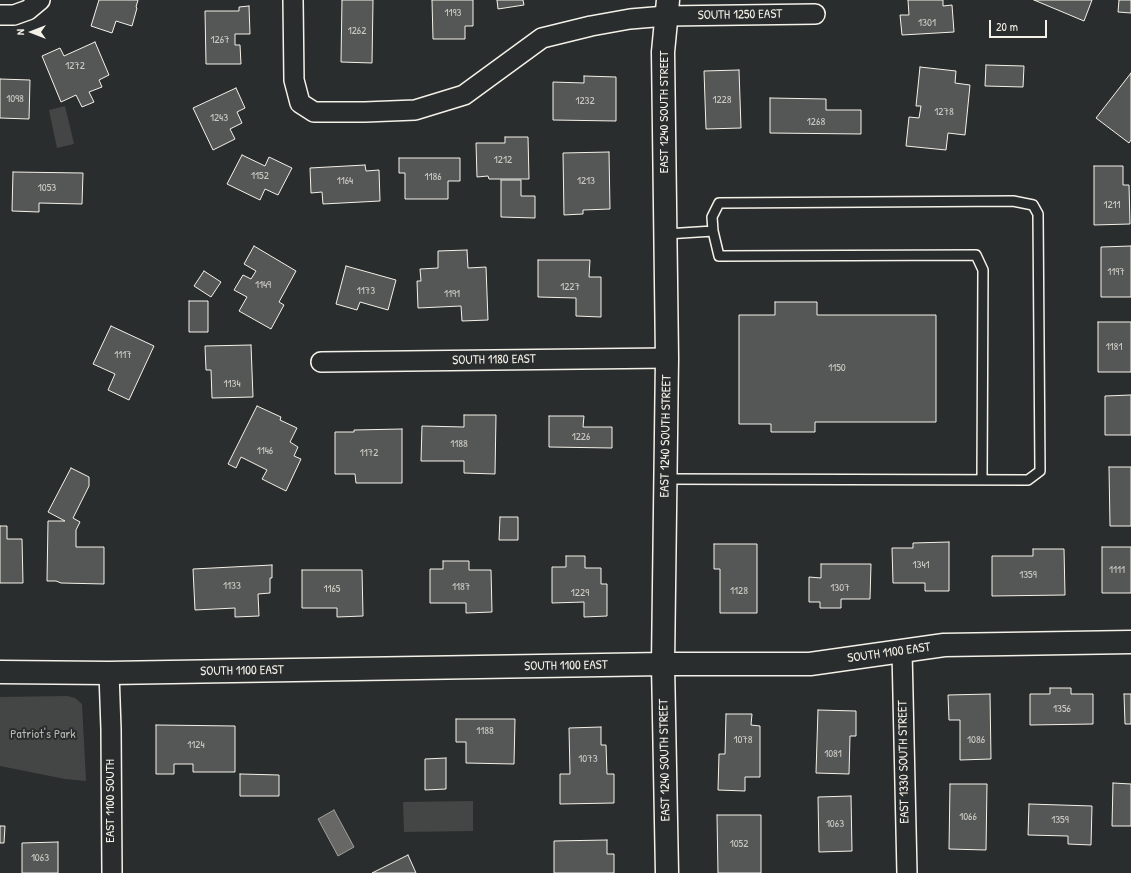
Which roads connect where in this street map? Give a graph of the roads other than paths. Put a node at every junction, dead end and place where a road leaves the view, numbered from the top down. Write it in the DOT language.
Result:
graph roads {
  1 [pos="40,0"];
  2 [pos="293,0"];
  3 [pos="667,8"];
  4 [pos="815,14"];
  5 [pos="0,15"];
  6 [pos="713,231"];
  7 [pos="666,234"];
  8 [pos="667,358"];
  9 [pos="321,362"];
  10 [pos="666,479"];
  11 [pos="982,480"];
  12 [pos="1131,642"];
  13 [pos="902,651"];
  14 [pos="663,664"];
  15 [pos="0,672"];
  16 [pos="109,673"];
  17 [pos="112,873"];
  18 [pos="667,873"];
  19 [pos="907,873"];
  1 -- 5 [label="street"];
  2 -- 3 [label="street, SOUTH 1250 EAST"];
  3 -- 4 [label="street, SOUTH 1250 EAST"];
  3 -- 7 [label="street, EAST 1240 SOUTH STREET"];
  6 -- 7 [label="lane"];
  6 -- 11 [label="lane"];
  6 -- 11 [label="lane"];
  7 -- 8 [label="street, EAST 1240 SOUTH STREET"];
  8 -- 9 [label="street, SOUTH 1180 EAST"];
  8 -- 10 [label="street, EAST 1240 SOUTH STREET"];
  10 -- 11 [label="lane"];
  10 -- 14 [label="street, EAST 1240 SOUTH STREET"];
  12 -- 13 [label="street, SOUTH 1100 EAST"];
  13 -- 14 [label="street, SOUTH 1100 EAST"];
  13 -- 19 [label="street, EAST 1330 SOUTH STREET"];
  14 -- 16 [label="street, SOUTH 1100 EAST"];
  14 -- 18 [label="street, EAST 1240 SOUTH STREET"];
  15 -- 16 [label="street, SOUTH 1100 EAST"];
  16 -- 17 [label="street, EAST 1100 SOUTH"];
}
